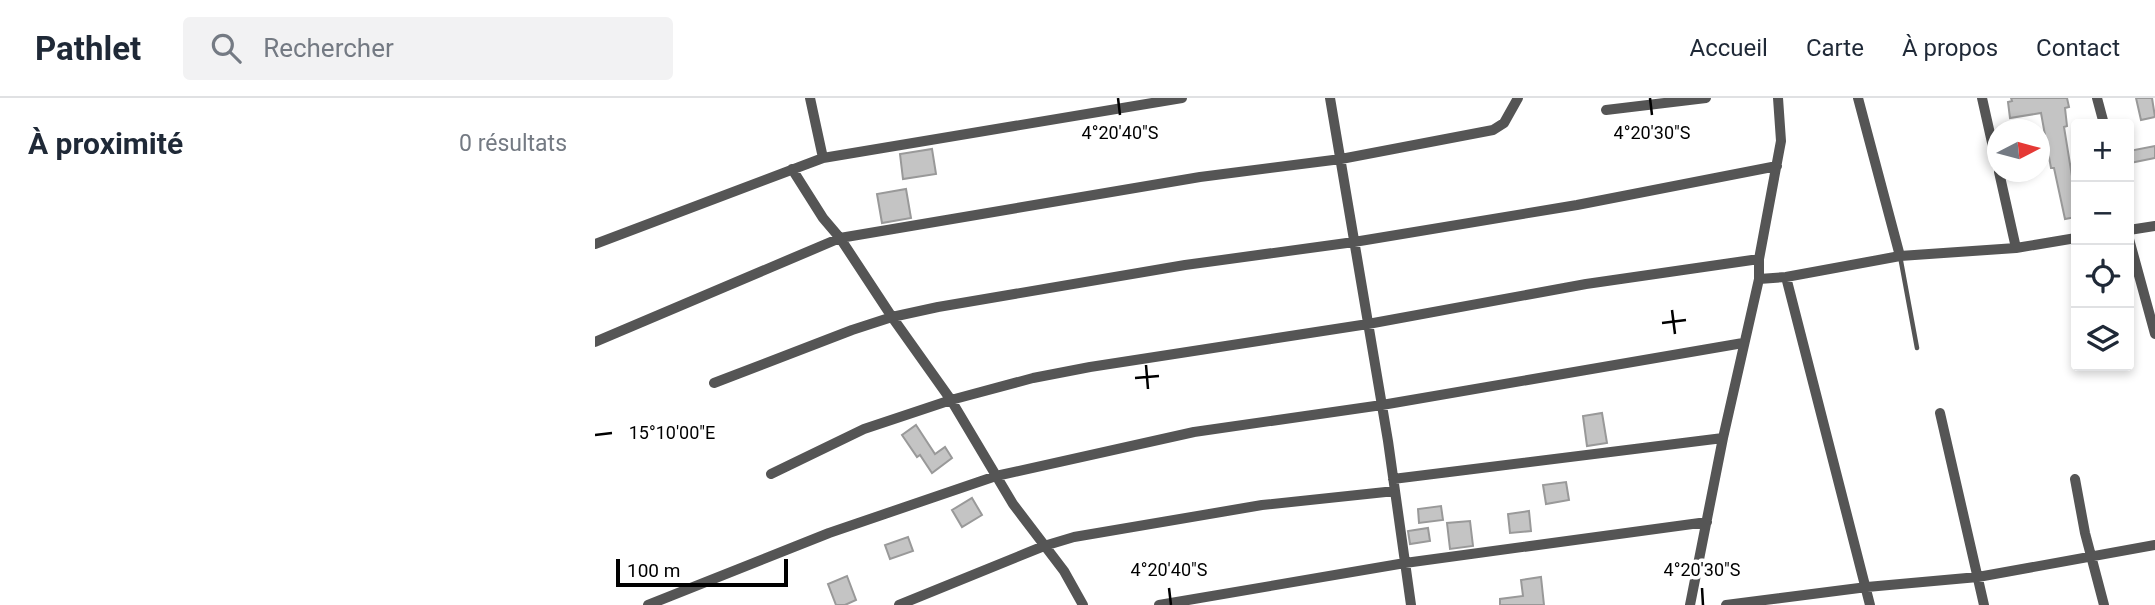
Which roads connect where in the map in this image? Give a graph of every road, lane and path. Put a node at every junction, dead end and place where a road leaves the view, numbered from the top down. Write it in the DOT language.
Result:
graph roads {
  1 [pos="810,98"];
  2 [pos="1182,98"];
  3 [pos="1330,98"];
  4 [pos="1518,98"];
  5 [pos="1706,98"];
  6 [pos="1778,98"];
  7 [pos="1859,98"];
  8 [pos="1982,98"];
  9 [pos="2097,98"];
  10 [pos="1143,101"];
  11 [pos="1606,110"];
  12 [pos="2103,119"];
  13 [pos="1987,120"];
  14 [pos="823,158"];
  15 [pos="1341,159"];
  16 [pos="1777,166"];
  17 [pos="792,169"];
  18 [pos="2001,182"];
  19 [pos="2155,226"];
  20 [pos="2134,229"];
  21 [pos="840,238"];
  22 [pos="2071,239"];
  23 [pos="1355,242"];
  24 [pos="595,244"];
  25 [pos="2131,245"];
  26 [pos="2016,248"];
  27 [pos="1900,256"];
  28 [pos="1759,259"];
  29 [pos="1786,277"];
  30 [pos="1759,279"];
  31 [pos="892,317"];
  32 [pos="1369,324"];
  33 [pos="2155,334"];
  34 [pos="595,342"];
  35 [pos="1744,342"];
  36 [pos="1917,348"];
  37 [pos="714,383"];
  38 [pos="951,400"];
  39 [pos="1381,405"];
  40 [pos="1940,413"];
  41 [pos="1723,438"];
  42 [pos="771,474"];
  43 [pos="996,476"];
  44 [pos="1393,479"];
  45 [pos="2075,479"];
  46 [pos="1395,491"];
  47 [pos="1707,522"];
  48 [pos="2155,545"];
  49 [pos="1044,546"];
  50 [pos="2091,557"];
  51 [pos="1405,563"];
  52 [pos="1978,577"];
  53 [pos="1867,587"];
  54 [pos="1748,604"];
  55 [pos="648,605"];
  56 [pos="899,605"];
  57 [pos="1083,605"];
  58 [pos="1159,605"];
  59 [pos="1411,605"];
  60 [pos="1690,605"];
  61 [pos="1726,605"];
  62 [pos="1870,605"];
  63 [pos="1985,605"];
  64 [pos="2104,605"];
  1 -- 14 [label="street"];
  2 -- 10 [label="street"];
  3 -- 15 [label="street"];
  4 -- 15 [label="street"];
  5 -- 11 [label="street"];
  6 -- 16 [label="street"];
  7 -- 27 [label="street"];
  8 -- 13 [label="street"];
  9 -- 12 [label="street"];
  10 -- 14 [label="street"];
  14 -- 17 [label="street"];
  15 -- 21 [label="street"];
  15 -- 23 [label="street"];
  16 -- 23 [label="street"];
  16 -- 28 [label="street"];
  17 -- 21 [label="street"];
  17 -- 24 [label="street"];
  18 -- 26 [label="street"];
  19 -- 20 [label="street"];
  21 -- 31 [label="street"];
  21 -- 34 [label="street"];
  22 -- 26 [label="street"];
  23 -- 31 [label="street"];
  23 -- 32 [label="street"];
  25 -- 33 [label="street"];
  26 -- 27 [label="street"];
  27 -- 29 [label="street"];
  27 -- 36 [label="lane"];
  28 -- 30 [label="street"];
  28 -- 32 [label="street"];
  29 -- 30 [label="street"];
  29 -- 53 [label="street"];
  30 -- 35 [label="street"];
  31 -- 37 [label="street"];
  31 -- 38 [label="street"];
  32 -- 38 [label="street"];
  32 -- 39 [label="street"];
  35 -- 39 [label="street"];
  35 -- 41 [label="street"];
  38 -- 42 [label="street"];
  38 -- 43 [label="street"];
  39 -- 43 [label="street"];
  39 -- 44 [label="street"];
  40 -- 52 [label="street"];
  41 -- 44 [label="street"];
  41 -- 47 [label="street"];
  43 -- 49 [label="street"];
  43 -- 55 [label="street"];
  44 -- 46 [label="street"];
  45 -- 50 [label="street"];
  46 -- 49 [label="street"];
  46 -- 51 [label="street"];
  47 -- 51 [label="street"];
  47 -- 60 [label="street"];
  48 -- 50 [label="street"];
  49 -- 56 [label="street"];
  49 -- 57 [label="street"];
  50 -- 52 [label="street"];
  50 -- 64 [label="street"];
  51 -- 58 [label="street"];
  51 -- 59 [label="street"];
  52 -- 53 [label="street"];
  52 -- 63 [label="street"];
  53 -- 54 [label="street"];
  53 -- 62 [label="street"];
  54 -- 61 [label="street"];
}
